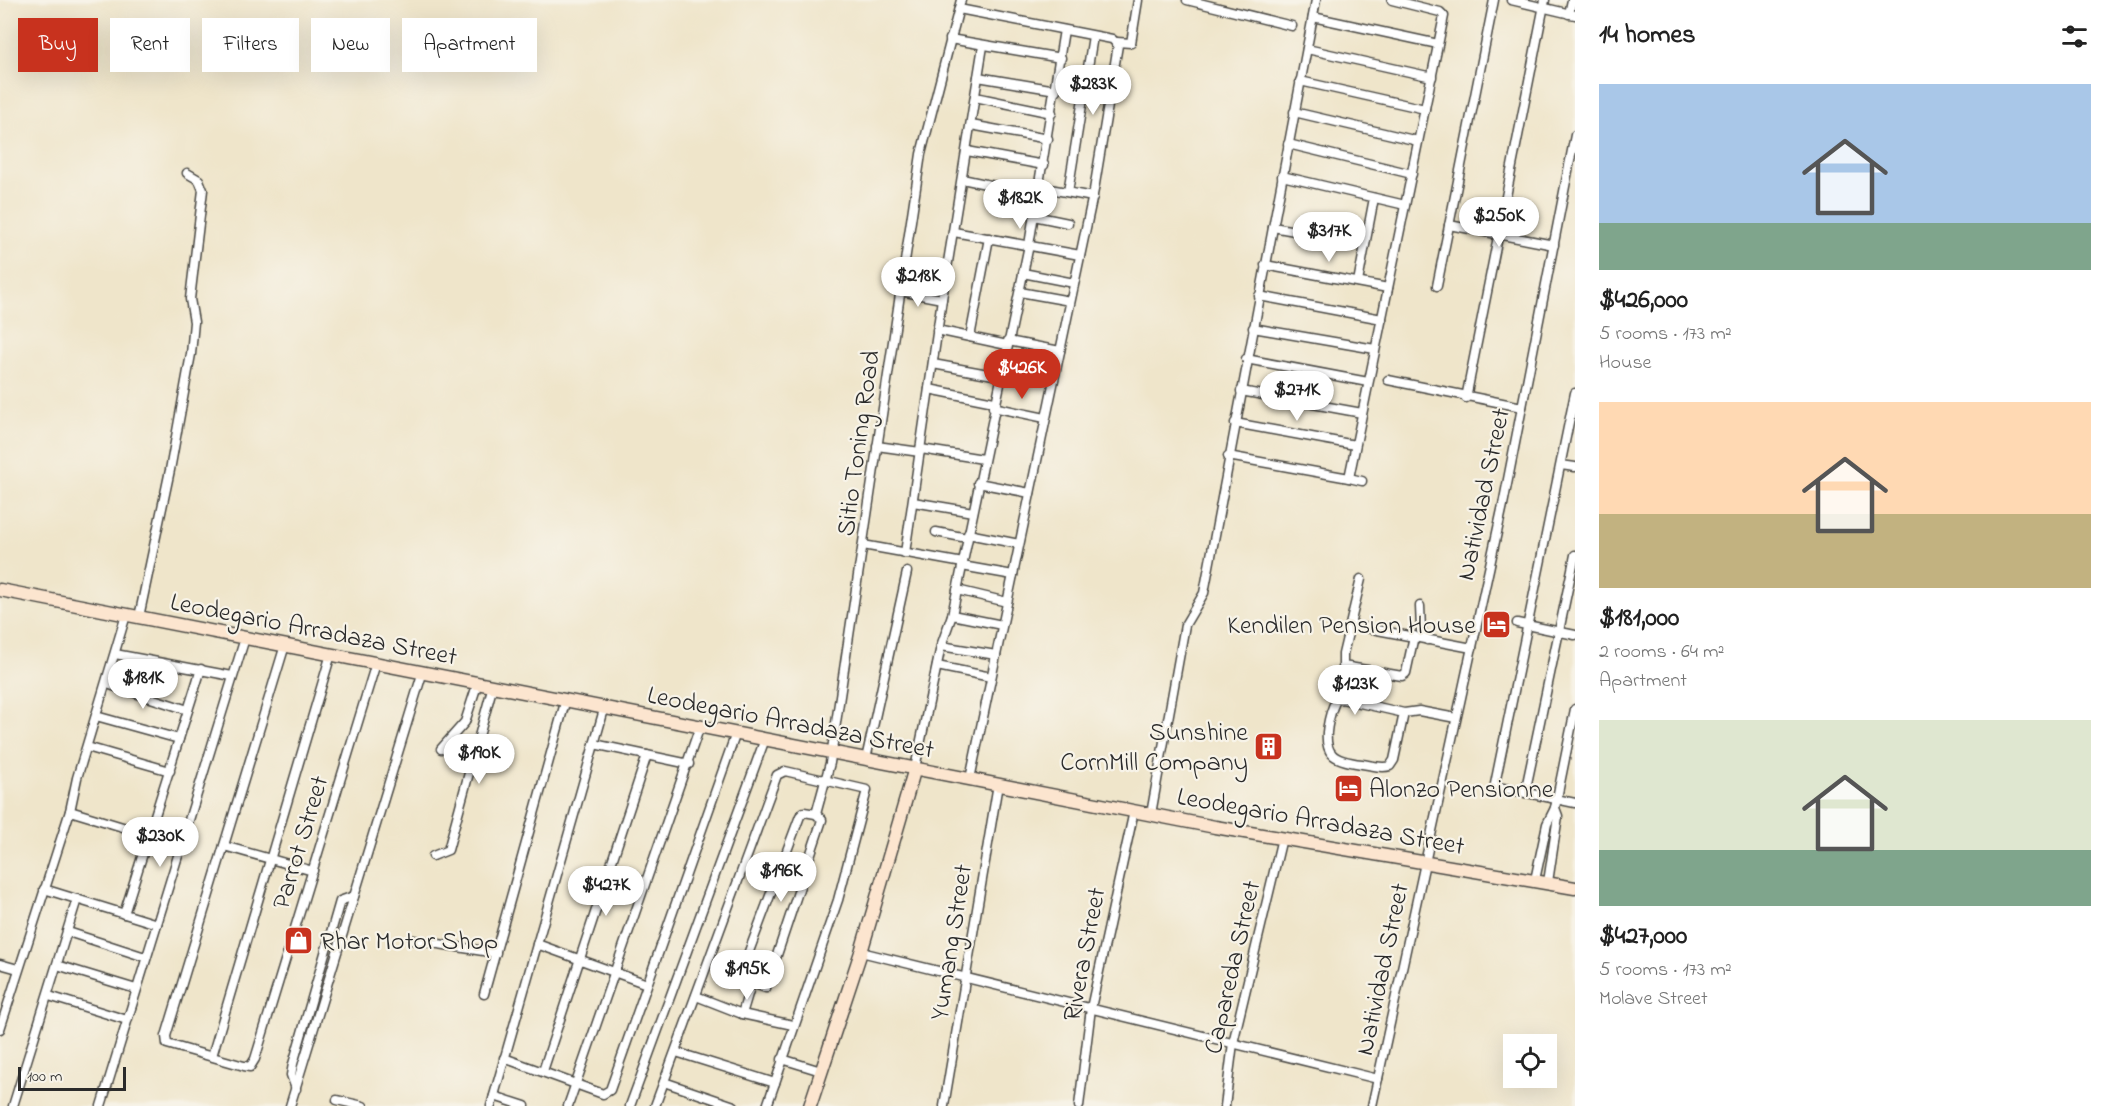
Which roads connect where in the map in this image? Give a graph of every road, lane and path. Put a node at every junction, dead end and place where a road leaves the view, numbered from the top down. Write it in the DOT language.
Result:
graph roads {
  1 [pos="1138,0"];
  2 [pos="1188,0"];
  3 [pos="1316,0"];
  4 [pos="1392,0"];
  5 [pos="1494,0"];
  6 [pos="1512,0"];
  7 [pos="1572,0"];
  8 [pos="1218,3"];
  9 [pos="1545,3"];
  10 [pos="960,5"];
  11 [pos="1572,14"];
  12 [pos="1312,17"];
  13 [pos="1292,26"];
  14 [pos="1064,30"];
  15 [pos="1093,36"];
  16 [pos="950,39"];
  17 [pos="1117,42"];
  18 [pos="1438,44"];
  19 [pos="983,46"];
  20 [pos="1306,49"];
  21 [pos="1061,58"];
  22 [pos="1432,76"];
  23 [pos="978,77"];
  24 [pos="1300,81"];
  25 [pos="1056,90"];
  26 [pos="975,97"];
  27 [pos="1425,109"];
  28 [pos="1294,112"];
  29 [pos="1052,113"];
  30 [pos="971,124"];
  31 [pos="1575,135"];
  32 [pos="1048,139"];
  33 [pos="1418,141"];
  34 [pos="1288,144"];
  35 [pos="967,151"];
  36 [pos="1044,165"];
  37 [pos="187,173"];
  38 [pos="1412,174"];
  39 [pos="1282,176"];
  40 [pos="962,179"];
  41 [pos="1039,191"];
  42 [pos="1068,192"];
  43 [pos="1093,196"];
  44 [pos="1374,198"];
  45 [pos="1406,205"];
  46 [pos="1034,216"];
  47 [pos="1403,218"];
  48 [pos="1414,220"];
  49 [pos="1068,223"];
  50 [pos="1449,225"];
  51 [pos="1273,227"];
  52 [pos="954,232"];
  53 [pos="1499,235"];
  54 [pos="989,238"];
  55 [pos="1365,244"];
  56 [pos="1029,245"];
  57 [pos="1554,245"];
  58 [pos="1080,255"];
  59 [pos="1265,265"];
  60 [pos="1023,273"];
  61 [pos="1358,282"];
  62 [pos="1074,283"];
  63 [pos="1437,286"];
  64 [pos="1388,288"];
  65 [pos="900,291"];
  66 [pos="1020,292"];
  67 [pos="1259,296"];
  68 [pos="942,299"];
  69 [pos="1070,301"];
  70 [pos="1382,319"];
  71 [pos="1253,328"];
  72 [pos="938,330"];
  73 [pos="970,336"];
  74 [pos="1007,343"];
  75 [pos="1375,349"];
  76 [pos="1060,351"];
  77 [pos="1246,359"];
  78 [pos="933,364"];
  79 [pos="999,376"];
  80 [pos="1388,380"];
  81 [pos="1368,382"];
  82 [pos="929,389"];
  83 [pos="1241,391"];
  84 [pos="1575,393"];
  85 [pos="1466,398"];
  86 [pos="994,404"];
  87 [pos="1522,408"];
  88 [pos="1362,413"];
  89 [pos="1045,418"];
  90 [pos="1235,423"];
  91 [pos="877,446"];
  92 [pos="1355,446"];
  93 [pos="920,451"];
  94 [pos="1228,456"];
  95 [pos="983,459"];
  96 [pos="1561,465"];
  97 [pos="1575,467"];
  98 [pos="1349,478"];
  99 [pos="1362,481"];
  100 [pos="978,483"];
  101 [pos="1030,493"];
  102 [pos="913,502"];
  103 [pos="973,512"];
  104 [pos="936,532"];
  105 [pos="968,536"];
  106 [pos="1019,544"];
  107 [pos="862,545"];
  108 [pos="905,553"];
  109 [pos="1575,555"];
  110 [pos="962,564"];
  111 [pos="907,572"];
  112 [pos="1013,575"];
  113 [pos="1361,579"];
  114 [pos="0,590"];
  115 [pos="957,590"];
  116 [pos="1007,602"];
  117 [pos="1420,606"];
  118 [pos="952,615"];
  119 [pos="133,616"];
  120 [pos="1516,623"];
  121 [pos="1351,625"];
  122 [pos="1002,626"];
  123 [pos="1529,626"];
  124 [pos="1561,632"];
  125 [pos="1575,635"];
  126 [pos="1414,636"];
  127 [pos="245,638"];
  128 [pos="1427,640"];
  129 [pos="285,645"];
  130 [pos="941,646"];
  131 [pos="1472,648"];
  132 [pos="116,654"];
  133 [pos="331,654"];
  134 [pos="996,655"];
  135 [pos="376,663"];
  136 [pos="937,666"];
  137 [pos="201,669"];
  138 [pos="423,671"];
  139 [pos="232,676"];
  140 [pos="991,677"];
  141 [pos="478,682"];
  142 [pos="106,684"];
  143 [pos="493,685"];
  144 [pos="566,699"];
  145 [pos="605,706"];
  146 [pos="1575,709"];
  147 [pos="188,710"];
  148 [pos="1404,713"];
  149 [pos="96,716"];
  150 [pos="1456,718"];
  151 [pos="700,726"];
  152 [pos="736,733"];
  153 [pos="178,739"];
  154 [pos="765,739"];
  155 [pos="594,744"];
  156 [pos="87,747"];
  157 [pos="441,749"];
  158 [pos="831,752"];
  159 [pos="647,755"];
  160 [pos="866,759"];
  161 [pos="688,764"];
  162 [pos="915,768"];
  163 [pos="170,771"];
  164 [pos="970,779"];
  165 [pos="827,780"];
  166 [pos="998,784"];
  167 [pos="1525,793"];
  168 [pos="1575,803"];
  169 [pos="1556,805"];
  170 [pos="70,811"];
  171 [pos="1134,811"];
  172 [pos="816,814"];
  173 [pos="1151,814"];
  174 [pos="149,835"];
  175 [pos="1282,838"];
  176 [pos="224,846"];
  177 [pos="433,856"];
  178 [pos="270,859"];
  179 [pos="1426,860"];
  180 [pos="313,871"];
  181 [pos="1535,880"];
  182 [pos="1548,882"];
  183 [pos="1575,888"];
  184 [pos="44,889"];
  185 [pos="354,896"];
  186 [pos="76,899"];
  187 [pos="124,914"];
  188 [pos="334,918"];
  189 [pos="157,924"];
  190 [pos="345,929"];
  191 [pos="68,932"];
  192 [pos="413,940"];
  193 [pos="537,944"];
  194 [pos="861,952"];
  195 [pos="323,953"];
  196 [pos="496,953"];
  197 [pos="145,957"];
  198 [pos="578,958"];
  199 [pos="0,964"];
  200 [pos="57,965"];
  201 [pos="18,969"];
  202 [pos="615,971"];
  203 [pos="331,977"];
  204 [pos="966,977"];
  205 [pos="647,984"];
  206 [pos="751,984"];
  207 [pos="136,988"];
  208 [pos="484,994"];
  209 [pos="49,996"];
  210 [pos="696,996"];
  211 [pos="1091,1008"];
  212 [pos="742,1014"];
  213 [pos="127,1020"];
  214 [pos="793,1025"];
  215 [pos="0,1029"];
  216 [pos="1233,1043"];
  217 [pos="676,1052"];
  218 [pos="212,1056"];
  219 [pos="783,1057"];
  220 [pos="504,1058"];
  221 [pos="822,1069"];
  222 [pos="543,1071"];
  223 [pos="301,1072"];
  224 [pos="292,1077"];
  225 [pos="1378,1079"];
  226 [pos="664,1082"];
  227 [pos="774,1083"];
  228 [pos="576,1084"];
  229 [pos="296,1090"];
  230 [pos="494,1096"];
  231 [pos="337,1100"];
  232 [pos="13,1106"];
  233 [pos="101,1106"];
  234 [pos="290,1106"];
  235 [pos="363,1106"];
  236 [pos="491,1106"];
  237 [pos="525,1106"];
  238 [pos="568,1106"];
  239 [pos="630,1106"];
  240 [pos="655,1106"];
  241 [pos="734,1106"];
  242 [pos="767,1106"];
  243 [pos="810,1106"];
  244 [pos="944,1106"];
  245 [pos="1079,1106"];
  246 [pos="1225,1106"];
  247 [pos="1372,1106"];
  1 -- 17 [label="street"];
  2 -- 8 [label="street"];
  3 -- 12 [label="street"];
  4 -- 18 [label="street"];
  5 -- 50 [label="street"];
  6 -- 9 [label="street"];
  7 -- 11 [label="street"];
  8 -- 13 [label="street"];
  9 -- 11 [label="street"];
  9 -- 53 [label="street"];
  10 -- 14 [label="street"];
  10 -- 16 [label="street, Sitio Toning Road"];
  12 -- 18 [label="street"];
  12 -- 20 [label="street"];
  14 -- 15 [label="street"];
  14 -- 21 [label="street"];
  15 -- 17 [label="street"];
  15 -- 42 [label="street"];
  16 -- 19 [label="street"];
  16 -- 65 [label="street, Sitio Toning Road"];
  17 -- 43 [label="street"];
  18 -- 22 [label="street"];
  19 -- 21 [label="street"];
  19 -- 23 [label="street"];
  20 -- 22 [label="street"];
  20 -- 24 [label="street"];
  21 -- 25 [label="street"];
  22 -- 27 [label="street"];
  23 -- 25 [label="street"];
  23 -- 26 [label="street"];
  24 -- 27 [label="street"];
  24 -- 28 [label="street"];
  25 -- 29 [label="street"];
  26 -- 29 [label="street"];
  26 -- 30 [label="street"];
  27 -- 33 [label="street"];
  28 -- 33 [label="street"];
  28 -- 34 [label="street"];
  29 -- 32 [label="street"];
  30 -- 32 [label="street"];
  30 -- 35 [label="street"];
  31 -- 57 [label="street, Natividad Street"];
  32 -- 36 [label="street"];
  33 -- 38 [label="street"];
  34 -- 38 [label="street"];
  34 -- 39 [label="street"];
  35 -- 36 [label="street"];
  35 -- 40 [label="street"];
  36 -- 41 [label="street"];
  37 -- 119 [label="street"];
  38 -- 45 [label="street"];
  39 -- 44 [label="street"];
  39 -- 51 [label="street"];
  40 -- 41 [label="street"];
  40 -- 52 [label="street"];
  41 -- 42 [label="street"];
  41 -- 46 [label="street"];
  42 -- 43 [label="street"];
  43 -- 58 [label="street"];
  44 -- 45 [label="street"];
  44 -- 55 [label="street"];
  45 -- 47 [label="street"];
  46 -- 49 [label="street"];
  46 -- 56 [label="street"];
  47 -- 48 [label="street"];
  47 -- 64 [label="street"];
  50 -- 53 [label="street"];
  50 -- 63 [label="street"];
  51 -- 55 [label="street"];
  51 -- 59 [label="street"];
  52 -- 54 [label="street"];
  52 -- 68 [label="street"];
  53 -- 57 [label="street"];
  53 -- 85 [label="street"];
  54 -- 56 [label="street"];
  54 -- 73 [label="street"];
  55 -- 61 [label="street"];
  56 -- 58 [label="street"];
  56 -- 60 [label="street"];
  57 -- 87 [label="street, Natividad Street"];
  58 -- 62 [label="street"];
  59 -- 61 [label="street"];
  59 -- 67 [label="street"];
  60 -- 62 [label="street"];
  60 -- 66 [label="street"];
  61 -- 64 [label="street"];
  62 -- 69 [label="street"];
  64 -- 70 [label="street"];
  65 -- 68 [label="street"];
  65 -- 91 [label="street, Sitio Toning Road"];
  66 -- 69 [label="street"];
  66 -- 74 [label="street"];
  67 -- 70 [label="street"];
  67 -- 71 [label="street"];
  68 -- 72 [label="street"];
  69 -- 76 [label="street"];
  70 -- 75 [label="street"];
  71 -- 75 [label="street"];
  71 -- 77 [label="street"];
  72 -- 73 [label="street"];
  72 -- 78 [label="street"];
  73 -- 74 [label="street"];
  74 -- 76 [label="street"];
  74 -- 79 [label="street"];
  75 -- 81 [label="street"];
  76 -- 89 [label="street"];
  77 -- 81 [label="street"];
  77 -- 83 [label="street"];
  78 -- 79 [label="street"];
  78 -- 82 [label="street"];
  79 -- 86 [label="street"];
  80 -- 85 [label="street"];
  81 -- 88 [label="street"];
  82 -- 86 [label="street"];
  82 -- 93 [label="street"];
  83 -- 88 [label="street"];
  83 -- 90 [label="street"];
  84 -- 96 [label="street"];
  85 -- 87 [label="street"];
  86 -- 89 [label="street"];
  86 -- 95 [label="street"];
  87 -- 131 [label="street, Natividad Street"];
  88 -- 92 [label="street"];
  89 -- 101 [label="street"];
  90 -- 92 [label="street"];
  90 -- 94 [label="street"];
  91 -- 93 [label="street"];
  91 -- 107 [label="street, Sitio Toning Road"];
  92 -- 98 [label="street"];
  93 -- 95 [label="street"];
  93 -- 102 [label="street"];
  94 -- 98 [label="street"];
  94 -- 173 [label="street"];
  95 -- 100 [label="street"];
  96 -- 97 [label="street"];
  96 -- 123 [label="street"];
  98 -- 99 [label="street"];
  100 -- 101 [label="street"];
  100 -- 103 [label="street"];
  101 -- 106 [label="street"];
  102 -- 103 [label="street"];
  102 -- 108 [label="street"];
  103 -- 105 [label="street"];
  104 -- 105 [label="street"];
  105 -- 106 [label="street"];
  105 -- 110 [label="street"];
  106 -- 112 [label="street"];
  107 -- 108 [label="street"];
  107 -- 158 [label="street, Sitio Toning Road"];
  108 -- 110 [label="street"];
  109 -- 124 [label="street"];
  110 -- 112 [label="street"];
  110 -- 115 [label="street"];
  111 -- 160 [label="street"];
  112 -- 116 [label="street"];
  113 -- 121 [label="street"];
  114 -- 119 [label="street, Leodegario Arradaza Street"];
  115 -- 116 [label="street"];
  115 -- 118 [label="street"];
  116 -- 122 [label="street"];
  117 -- 128 [label="street"];
  118 -- 122 [label="street"];
  118 -- 130 [label="street"];
  119 -- 127 [label="street, Leodegario Arradaza Street"];
  119 -- 132 [label="street"];
  120 -- 123 [label="street"];
  121 -- 126 [label="street"];
  121 -- 126 [label="street"];
  122 -- 134 [label="street"];
  123 -- 124 [label="street"];
  123 -- 167 [label="street"];
  124 -- 125 [label="street"];
  124 -- 167 [label="street"];
  126 -- 128 [label="street"];
  127 -- 129 [label="street, Leodegario Arradaza Street"];
  127 -- 139 [label="street"];
  128 -- 131 [label="street"];
  129 -- 133 [label="street, Leodegario Arradaza Street"];
  129 -- 176 [label="street"];
  130 -- 134 [label="street"];
  130 -- 136 [label="street"];
  131 -- 150 [label="street, Natividad Street"];
  132 -- 137 [label="street"];
  132 -- 142 [label="street"];
  133 -- 135 [label="street, Leodegario Arradaza Street"];
  133 -- 178 [label="street"];
  134 -- 140 [label="street"];
  135 -- 138 [label="street, Leodegario Arradaza Street"];
  135 -- 180 [label="street, Parrot Street"];
  136 -- 140 [label="street"];
  136 -- 162 [label="street"];
  137 -- 139 [label="street"];
  137 -- 147 [label="street"];
  138 -- 141 [label="street, Leodegario Arradaza Street"];
  138 -- 185 [label="street"];
  139 -- 189 [label="street"];
  140 -- 164 [label="street"];
  141 -- 143 [label="street, Leodegario Arradaza Street"];
  141 -- 157 [label="street"];
  142 -- 147 [label="street"];
  142 -- 149 [label="street"];
  143 -- 144 [label="street, Leodegario Arradaza Street"];
  143 -- 177 [label="street"];
  144 -- 145 [label="street, Leodegario Arradaza Street"];
  144 -- 196 [label="street"];
  145 -- 151 [label="street, Leodegario Arradaza Street"];
  145 -- 155 [label="street"];
  146 -- 169 [label="street"];
  147 -- 153 [label="street"];
  148 -- 148 [label="street"];
  148 -- 150 [label="street"];
  149 -- 153 [label="street"];
  149 -- 156 [label="street"];
  150 -- 179 [label="street, Natividad Street"];
  151 -- 152 [label="street, Leodegario Arradaza Street"];
  151 -- 161 [label="street"];
  152 -- 154 [label="street, Leodegario Arradaza Street"];
  152 -- 205 [label="street"];
  153 -- 163 [label="street"];
  154 -- 158 [label="street, Leodegario Arradaza Street"];
  154 -- 239 [label="street"];
  155 -- 159 [label="street"];
  155 -- 193 [label="street"];
  156 -- 163 [label="street"];
  156 -- 170 [label="street"];
  158 -- 160 [label="street, Leodegario Arradaza Street"];
  158 -- 165 [label="street, Sitio Toning Road"];
  159 -- 161 [label="street"];
  159 -- 198 [label="street"];
  160 -- 162 [label="street, Leodegario Arradaza Street"];
  161 -- 202 [label="street"];
  162 -- 164 [label="street, Leodegario Arradaza Street"];
  162 -- 194 [label="street"];
  163 -- 174 [label="street"];
  164 -- 166 [label="street, Leodegario Arradaza Street"];
  165 -- 172 [label="street, Sitio Toning Road"];
  165 -- 210 [label="street"];
  165 -- 214 [label="street"];
  166 -- 171 [label="street, Leodegario Arradaza Street"];
  166 -- 204 [label="street, Yumang Street"];
  167 -- 169 [label="street"];
  168 -- 169 [label="street"];
  169 -- 181 [label="street"];
  169 -- 182 [label="street"];
  170 -- 174 [label="street"];
  170 -- 184 [label="street"];
  171 -- 173 [label="street, Leodegario Arradaza Street"];
  171 -- 211 [label="street, Rivera Street"];
  172 -- 206 [label="street, Sitio Toning Road"];
  172 -- 206 [label="street"];
  173 -- 175 [label="street, Leodegario Arradaza Street"];
  174 -- 187 [label="street"];
  175 -- 179 [label="street, Leodegario Arradaza Street"];
  175 -- 216 [label="street, Capareda Street"];
  176 -- 178 [label="street"];
  176 -- 218 [label="street"];
  178 -- 180 [label="street"];
  178 -- 218 [label="street"];
  179 -- 181 [label="street, Leodegario Arradaza Street"];
  179 -- 225 [label="street, Natividad Street"];
  180 -- 218 [label="street, Parrot Street"];
  181 -- 182 [label="street, Leodegario Arradaza Street"];
  182 -- 183 [label="street, Leodegario Arradaza Street"];
  184 -- 186 [label="street"];
  184 -- 201 [label="street"];
  185 -- 188 [label="street"];
  185 -- 190 [label="street"];
  186 -- 187 [label="street"];
  186 -- 191 [label="street"];
  187 -- 189 [label="street"];
  188 -- 190 [label="street"];
  188 -- 195 [label="street"];
  189 -- 197 [label="street"];
  190 -- 203 [label="street"];
  191 -- 197 [label="street"];
  191 -- 200 [label="street"];
  192 -- 196 [label="street"];
  193 -- 198 [label="street"];
  193 -- 220 [label="street"];
  194 -- 204 [label="street"];
  194 -- 221 [label="street"];
  195 -- 203 [label="street"];
  195 -- 224 [label="street"];
  196 -- 208 [label="street"];
  197 -- 207 [label="street"];
  198 -- 202 [label="street"];
  198 -- 222 [label="street"];
  199 -- 201 [label="street"];
  200 -- 207 [label="street"];
  200 -- 209 [label="street"];
  201 -- 215 [label="street"];
  202 -- 205 [label="street"];
  202 -- 228 [label="street"];
  203 -- 223 [label="street"];
  204 -- 211 [label="street"];
  204 -- 244 [label="street, Yumang Street"];
  205 -- 228 [label="street"];
  206 -- 212 [label="street"];
  207 -- 213 [label="street"];
  209 -- 213 [label="street"];
  209 -- 232 [label="street"];
  210 -- 212 [label="street"];
  210 -- 217 [label="street"];
  211 -- 216 [label="street"];
  211 -- 245 [label="street, Rivera Street"];
  212 -- 214 [label="street"];
  213 -- 233 [label="street"];
  214 -- 219 [label="street"];
  216 -- 225 [label="street"];
  216 -- 246 [label="street, Capareda Street"];
  217 -- 226 [label="street"];
  217 -- 227 [label="street"];
  219 -- 221 [label="street"];
  219 -- 227 [label="street"];
  220 -- 222 [label="street"];
  220 -- 230 [label="street"];
  221 -- 243 [label="street"];
  222 -- 228 [label="street"];
  223 -- 224 [label="street"];
  223 -- 229 [label="street"];
  224 -- 229 [label="street"];
  225 -- 247 [label="street, Natividad Street"];
  226 -- 240 [label="street"];
  226 -- 241 [label="street"];
  227 -- 242 [label="street"];
  228 -- 238 [label="street"];
  229 -- 234 [label="street"];
  230 -- 236 [label="street"];
  230 -- 237 [label="street"];
  231 -- 235 [label="street"];
}
